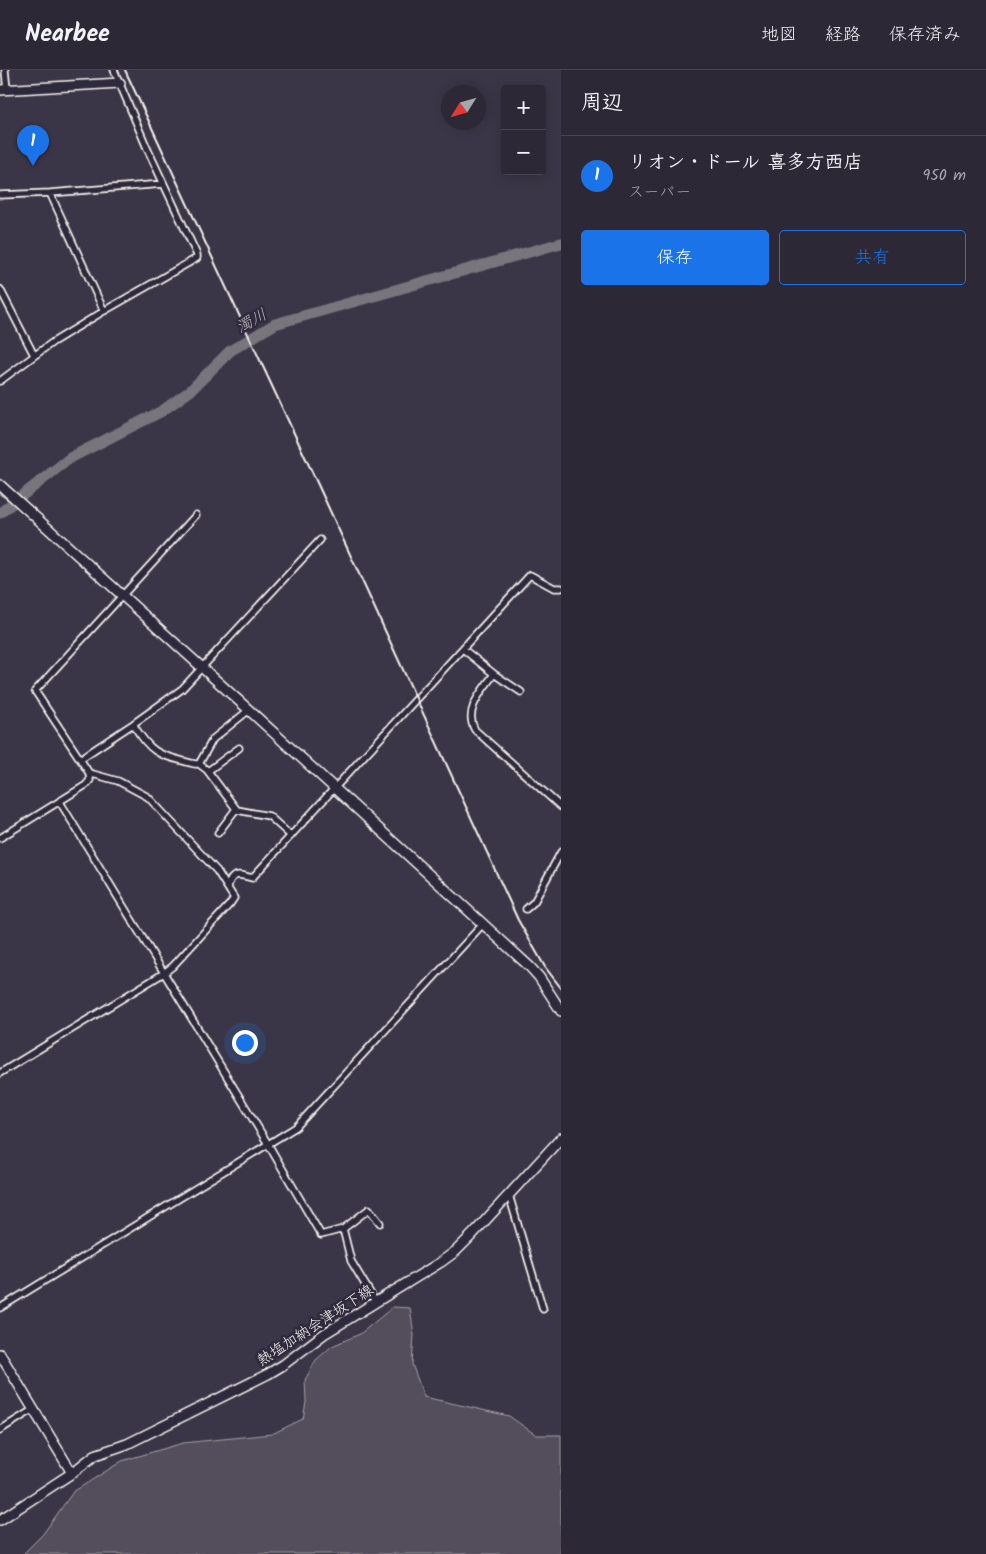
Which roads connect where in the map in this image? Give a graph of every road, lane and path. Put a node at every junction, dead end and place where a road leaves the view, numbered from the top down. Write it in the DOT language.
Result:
graph roads {
  1 [pos="5,70"];
  2 [pos="114,70"];
  3 [pos="120,83"];
  4 [pos="3,90"];
  5 [pos="163,184"];
  6 [pos="50,194"];
  7 [pos="0,195"];
  8 [pos="0,289"];
  9 [pos="104,311"];
  10 [pos="34,355"];
  11 [pos="0,381"];
  12 [pos="0,485"];
  13 [pos="196,515"];
  14 [pos="320,540"];
  15 [pos="561,588"];
  16 [pos="123,596"];
  17 [pos="463,649"];
  18 [pos="201,667"];
  19 [pos="494,674"];
  20 [pos="521,692"];
  21 [pos="249,710"];
  22 [pos="133,724"];
  23 [pos="239,748"];
  24 [pos="80,759"];
  25 [pos="199,764"];
  26 [pos="208,771"];
  27 [pos="89,773"];
  28 [pos="335,788"];
  29 [pos="60,802"];
  30 [pos="561,807"];
  31 [pos="236,809"];
  32 [pos="218,833"];
  33 [pos="291,836"];
  34 [pos="0,838"];
  35 [pos="561,852"];
  36 [pos="228,887"];
  37 [pos="526,909"];
  38 [pos="483,924"];
  39 [pos="164,973"];
  40 [pos="561,1011"];
  41 [pos="0,1073"];
  42 [pos="561,1138"];
  43 [pos="268,1144"];
  44 [pos="508,1195"];
  45 [pos="380,1223"];
  46 [pos="343,1229"];
  47 [pos="375,1301"];
  48 [pos="0,1308"];
  49 [pos="543,1309"];
  50 [pos="0,1354"];
  51 [pos="34,1409"];
  52 [pos="0,1430"];
  53 [pos="72,1473"];
  54 [pos="0,1520"];
  1 -- 4 [label="street"];
  2 -- 3 [label="street"];
  3 -- 4 [label="street"];
  3 -- 5 [label="street"];
  5 -- 6 [label="street"];
  5 -- 9 [label="street"];
  6 -- 7 [label="street"];
  6 -- 9 [label="street"];
  8 -- 10 [label="street"];
  9 -- 10 [label="street"];
  10 -- 11 [label="street"];
  12 -- 16 [label="street"];
  13 -- 16 [label="street"];
  14 -- 18 [label="street"];
  15 -- 17 [label="street"];
  16 -- 18 [label="street"];
  16 -- 24 [label="street"];
  17 -- 19 [label="street"];
  17 -- 28 [label="street"];
  18 -- 21 [label="street"];
  18 -- 22 [label="street"];
  19 -- 20 [label="street"];
  19 -- 30 [label="street"];
  21 -- 25 [label="street"];
  21 -- 28 [label="street"];
  22 -- 24 [label="street"];
  22 -- 25 [label="street"];
  23 -- 26 [label="street"];
  24 -- 27 [label="street"];
  25 -- 26 [label="street"];
  26 -- 31 [label="street"];
  27 -- 29 [label="street"];
  27 -- 36 [label="street"];
  28 -- 33 [label="street"];
  28 -- 38 [label="street"];
  29 -- 34 [label="street"];
  29 -- 39 [label="street"];
  31 -- 32 [label="street"];
  31 -- 33 [label="street"];
  33 -- 36 [label="street"];
  35 -- 37 [label="street"];
  36 -- 39 [label="street"];
  38 -- 40 [label="street"];
  38 -- 43 [label="street"];
  39 -- 41 [label="street"];
  39 -- 43 [label="street"];
  42 -- 44 [label="street, 熱塩加納会津坂下線"];
  43 -- 46 [label="street"];
  43 -- 48 [label="street"];
  44 -- 47 [label="street, 熱塩加納会津坂下線"];
  44 -- 49 [label="street"];
  45 -- 46 [label="street"];
  46 -- 47 [label="street"];
  47 -- 53 [label="street, 熱塩加納会津坂下線"];
  50 -- 51 [label="street"];
  51 -- 52 [label="street"];
  51 -- 53 [label="street"];
  53 -- 54 [label="street, 熱塩加納会津坂下線"];
}
